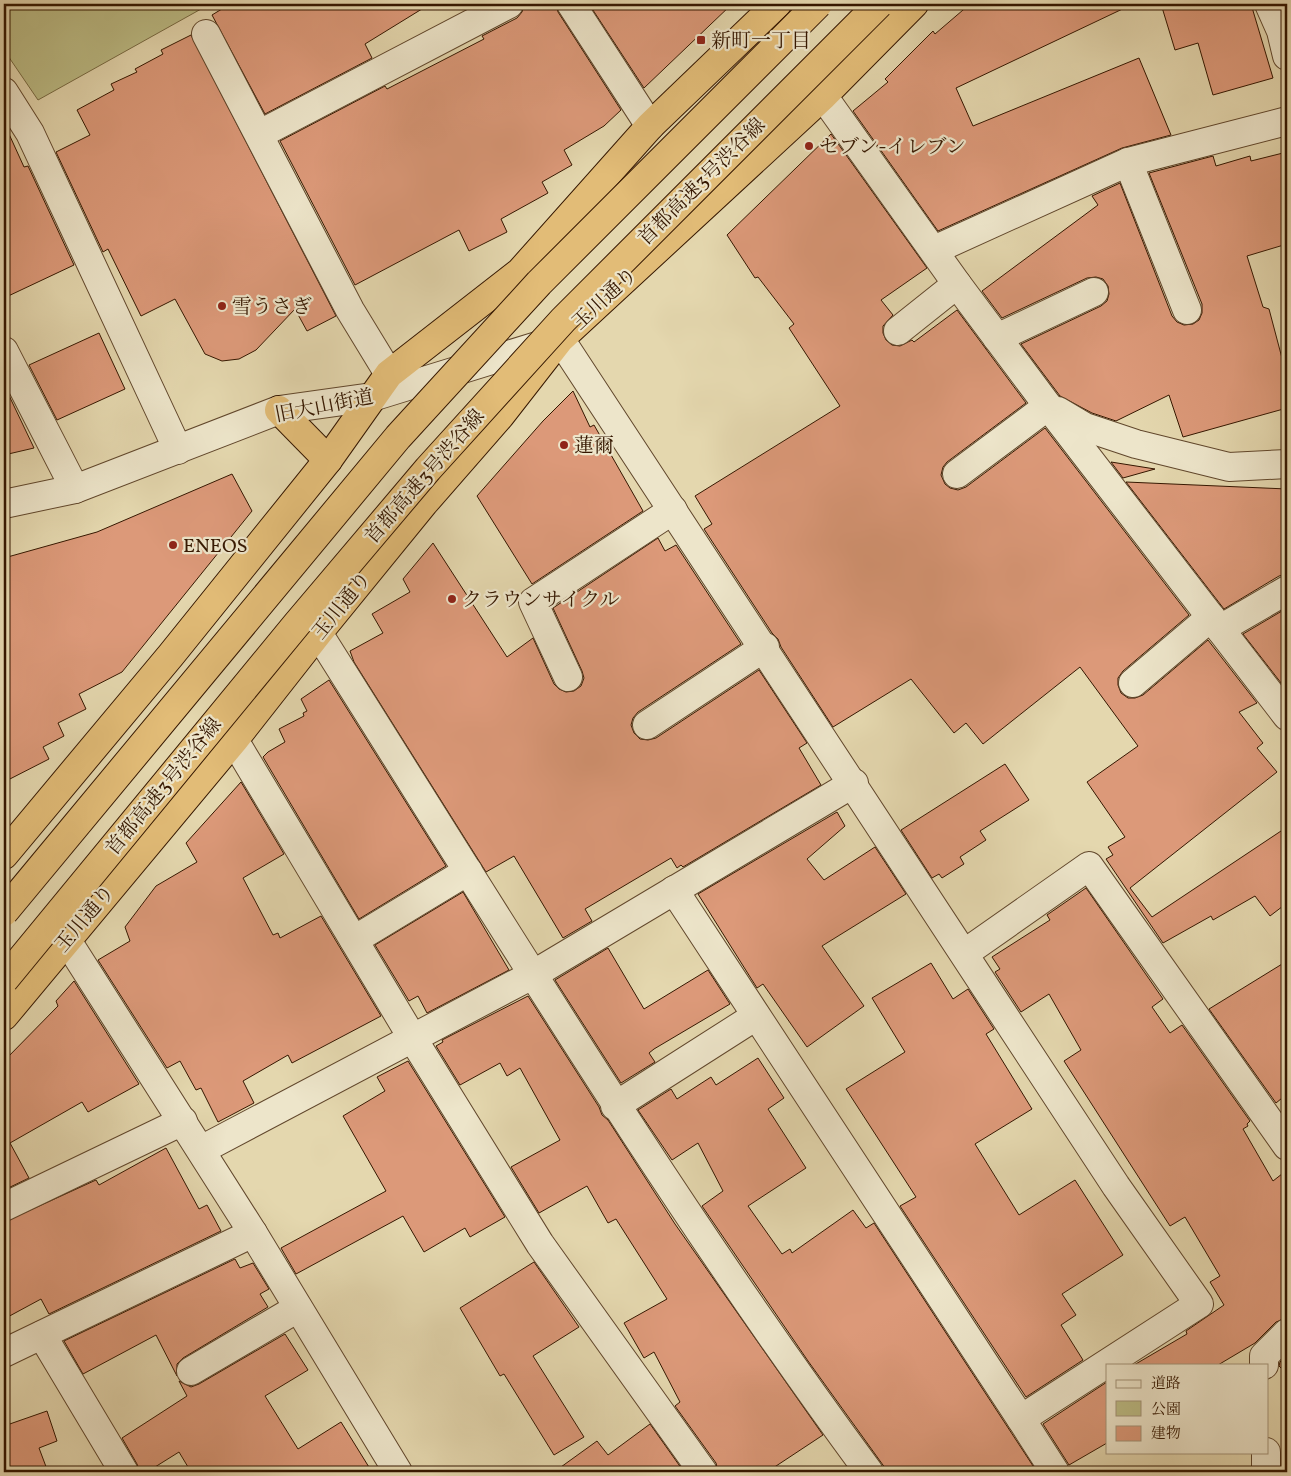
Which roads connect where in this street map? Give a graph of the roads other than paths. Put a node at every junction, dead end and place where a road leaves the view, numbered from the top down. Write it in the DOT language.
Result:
graph roads {
  1 [pos="509,4"];
  2 [pos="571,4"];
  3 [pos="777,4"];
  4 [pos="818,4"];
  5 [pos="879,4"];
  6 [pos="914,4"];
  7 [pos="1269,4"];
  8 [pos="206,34"];
  9 [pos="1287,56"];
  10 [pos="4,92"];
  11 [pos="823,96"];
  12 [pos="1287,121"];
  13 [pos="650,126"];
  14 [pos="260,134"];
  15 [pos="1128,162"];
  16 [pos="934,250"];
  17 [pos="957,284"];
  18 [pos="1094,292"];
  19 [pos="1187,310"];
  20 [pos="898,331"];
  21 [pos="560,338"];
  22 [pos="997,338"];
  23 [pos="4,351"];
  24 [pos="389,374"];
  25 [pos="372,396"];
  26 [pos="1048,406"];
  27 [pos="279,410"];
  28 [pos="178,450"];
  29 [pos="328,460"];
  30 [pos="1287,464"];
  31 [pos="957,474"];
  32 [pos="75,489"];
  33 [pos="4,504"];
  34 [pos="673,510"];
  35 [pos="1287,590"];
  36 [pos="1216,623"];
  37 [pos="318,633"];
  38 [pos="764,647"];
  39 [pos="568,677"];
  40 [pos="1133,683"];
  41 [pos="1287,716"];
  42 [pos="647,725"];
  43 [pos="234,740"];
  44 [pos="854,783"];
  45 [pos="5,849"];
  46 [pos="468,871"];
  47 [pos="674,890"];
  48 [pos="4,912"];
  49 [pos="66,939"];
  50 [pos="354,940"];
  51 [pos="965,954"];
  52 [pos="534,974"];
  53 [pos="4,980"];
  54 [pos="4,1016"];
  55 [pos="756,1016"];
  56 [pos="414,1039"];
  57 [pos="615,1106"];
  58 [pos="183,1121"];
  59 [pos="1287,1146"];
  60 [pos="201,1150"];
  61 [pos="4,1207"];
  62 [pos="253,1233"];
  63 [pos="298,1308"];
  64 [pos="1287,1333"];
  65 [pos="42,1335"];
  66 [pos="4,1353"];
  67 [pos="1264,1364"];
  68 [pos="191,1371"];
  69 [pos="1020,1419"];
  70 [pos="1266,1454"];
  71 [pos="124,1472"];
  72 [pos="398,1472"];
  73 [pos="703,1472"];
  74 [pos="869,1472"];
  75 [pos="1055,1472"];
  76 [pos="1266,1472"];
  1 -- 14 [label="street"];
  2 -- 13 [label="street"];
  3 -- 13 [label="highway"];
  4 -- 48 [label="highway, 首都高速3号渋谷線, bridge"];
  5 -- 53 [label="highway, 首都高速3号渋谷線, bridge"];
  6 -- 11 [label="highway, 玉川通り"];
  7 -- 9 [label="street"];
  8 -- 14 [label="street"];
  10 -- 28 [label="street"];
  11 -- 16 [label="street"];
  11 -- 21 [label="highway, 玉川通り"];
  12 -- 15 [label="street"];
  13 -- 24 [label="highway"];
  14 -- 24 [label="street"];
  15 -- 16 [label="street"];
  15 -- 19 [label="street"];
  16 -- 17 [label="street"];
  17 -- 20 [label="street"];
  17 -- 22 [label="street"];
  18 -- 22 [label="street"];
  21 -- 25 [label="street, 旧大山街道"];
  21 -- 34 [label="street"];
  21 -- 37 [label="highway, 玉川通り"];
  22 -- 26 [label="street"];
  23 -- 32 [label="street"];
  24 -- 25 [label="highway"];
  25 -- 27 [label="street, 旧大山街道"];
  25 -- 29 [label="highway"];
  26 -- 30 [label="street"];
  26 -- 31 [label="street"];
  26 -- 36 [label="street"];
  27 -- 28 [label="street, 旧大山街道"];
  27 -- 29 [label="highway"];
  28 -- 32 [label="street, 旧大山街道"];
  29 -- 45 [label="highway"];
  32 -- 33 [label="street, 旧大山街道"];
  34 -- 38 [label="street"];
  34 -- 39 [label="street"];
  35 -- 36 [label="street"];
  36 -- 40 [label="street"];
  36 -- 41 [label="street"];
  37 -- 43 [label="highway, 玉川通り"];
  37 -- 46 [label="street"];
  38 -- 42 [label="street"];
  38 -- 44 [label="street"];
  43 -- 49 [label="highway, 玉川通り"];
  43 -- 50 [label="street"];
  44 -- 47 [label="street"];
  44 -- 51 [label="street"];
  46 -- 50 [label="street"];
  46 -- 52 [label="street"];
  47 -- 52 [label="street"];
  47 -- 55 [label="street"];
  49 -- 54 [label="highway, 玉川通り"];
  49 -- 58 [label="street"];
  50 -- 56 [label="street"];
  51 -- 59 [label="street"];
  51 -- 69 [label="street"];
  52 -- 56 [label="street"];
  52 -- 57 [label="street"];
  55 -- 57 [label="street"];
  55 -- 69 [label="street"];
  56 -- 60 [label="street"];
  56 -- 73 [label="street"];
  57 -- 74 [label="street"];
  58 -- 60 [label="street"];
  58 -- 61 [label="street"];
  60 -- 62 [label="street"];
  62 -- 63 [label="street"];
  62 -- 65 [label="street"];
  63 -- 68 [label="street"];
  63 -- 72 [label="street"];
  64 -- 67 [label="street"];
  65 -- 66 [label="street"];
  65 -- 71 [label="street"];
  69 -- 75 [label="street"];
  70 -- 76 [label="street"];
}
